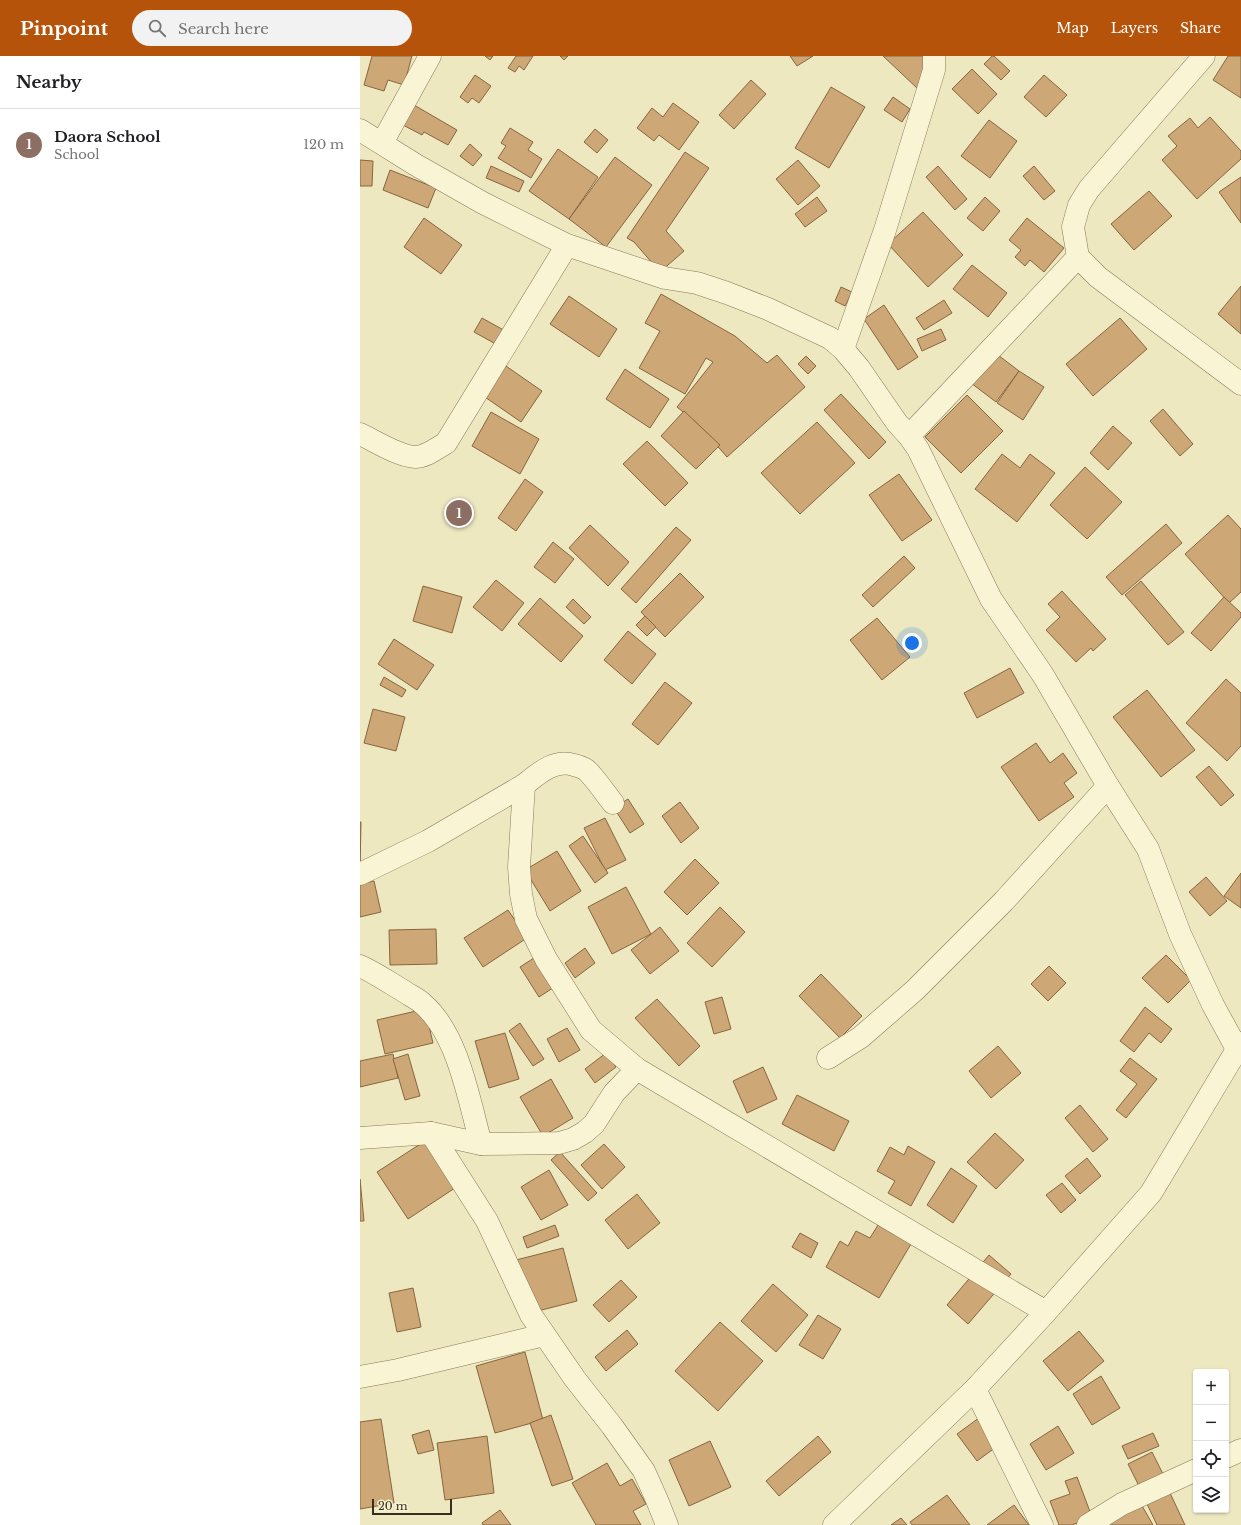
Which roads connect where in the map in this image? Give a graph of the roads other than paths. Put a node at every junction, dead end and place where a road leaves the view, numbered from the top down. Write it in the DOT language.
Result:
graph roads {
  1 [pos="430,56"];
  2 [pos="934,56"];
  3 [pos="1204,56"];
  4 [pos="360,130"];
  5 [pos="382,143"];
  6 [pos="567,245"];
  7 [pos="1078,257"];
  8 [pos="844,349"];
  9 [pos="1241,384"];
  10 [pos="360,434"];
  11 [pos="909,436"];
  12 [pos="524,785"];
  13 [pos="1108,786"];
  14 [pos="613,803"];
  15 [pos="360,874"];
  16 [pos="360,966"];
  17 [pos="1239,1046"];
  18 [pos="828,1058"];
  19 [pos="637,1069"];
  20 [pos="431,1133"];
  21 [pos="360,1138"];
  22 [pos="481,1144"];
  23 [pos="1046,1312"];
  24 [pos="544,1335"];
  25 [pos="360,1377"];
  26 [pos="976,1389"];
  27 [pos="1241,1450"];
  28 [pos="1229,1456"];
  29 [pos="1193,1471"];
  30 [pos="843,1522"];
  31 [pos="666,1525"];
  32 [pos="1042,1525"];
  33 [pos="1088,1525"];
  1 -- 5 [label="street"];
  2 -- 8 [label="street"];
  3 -- 7 [label="street"];
  4 -- 5 [label="street"];
  5 -- 6 [label="street"];
  6 -- 8 [label="street"];
  6 -- 10 [label="street"];
  7 -- 9 [label="street"];
  7 -- 11 [label="street"];
  8 -- 11 [label="street"];
  11 -- 13 [label="street"];
  12 -- 14 [label="street"];
  12 -- 15 [label="street"];
  12 -- 19 [label="street"];
  13 -- 17 [label="street"];
  13 -- 18 [label="street"];
  16 -- 22 [label="street"];
  17 -- 23 [label="street"];
  19 -- 22 [label="street"];
  19 -- 23 [label="street"];
  20 -- 21 [label="street"];
  20 -- 22 [label="street"];
  20 -- 24 [label="street"];
  23 -- 26 [label="street"];
  24 -- 25 [label="street"];
  24 -- 31 [label="street"];
  26 -- 30 [label="street"];
  26 -- 32 [label="street"];
  27 -- 28 [label="street"];
  29 -- 33 [label="street"];
}
